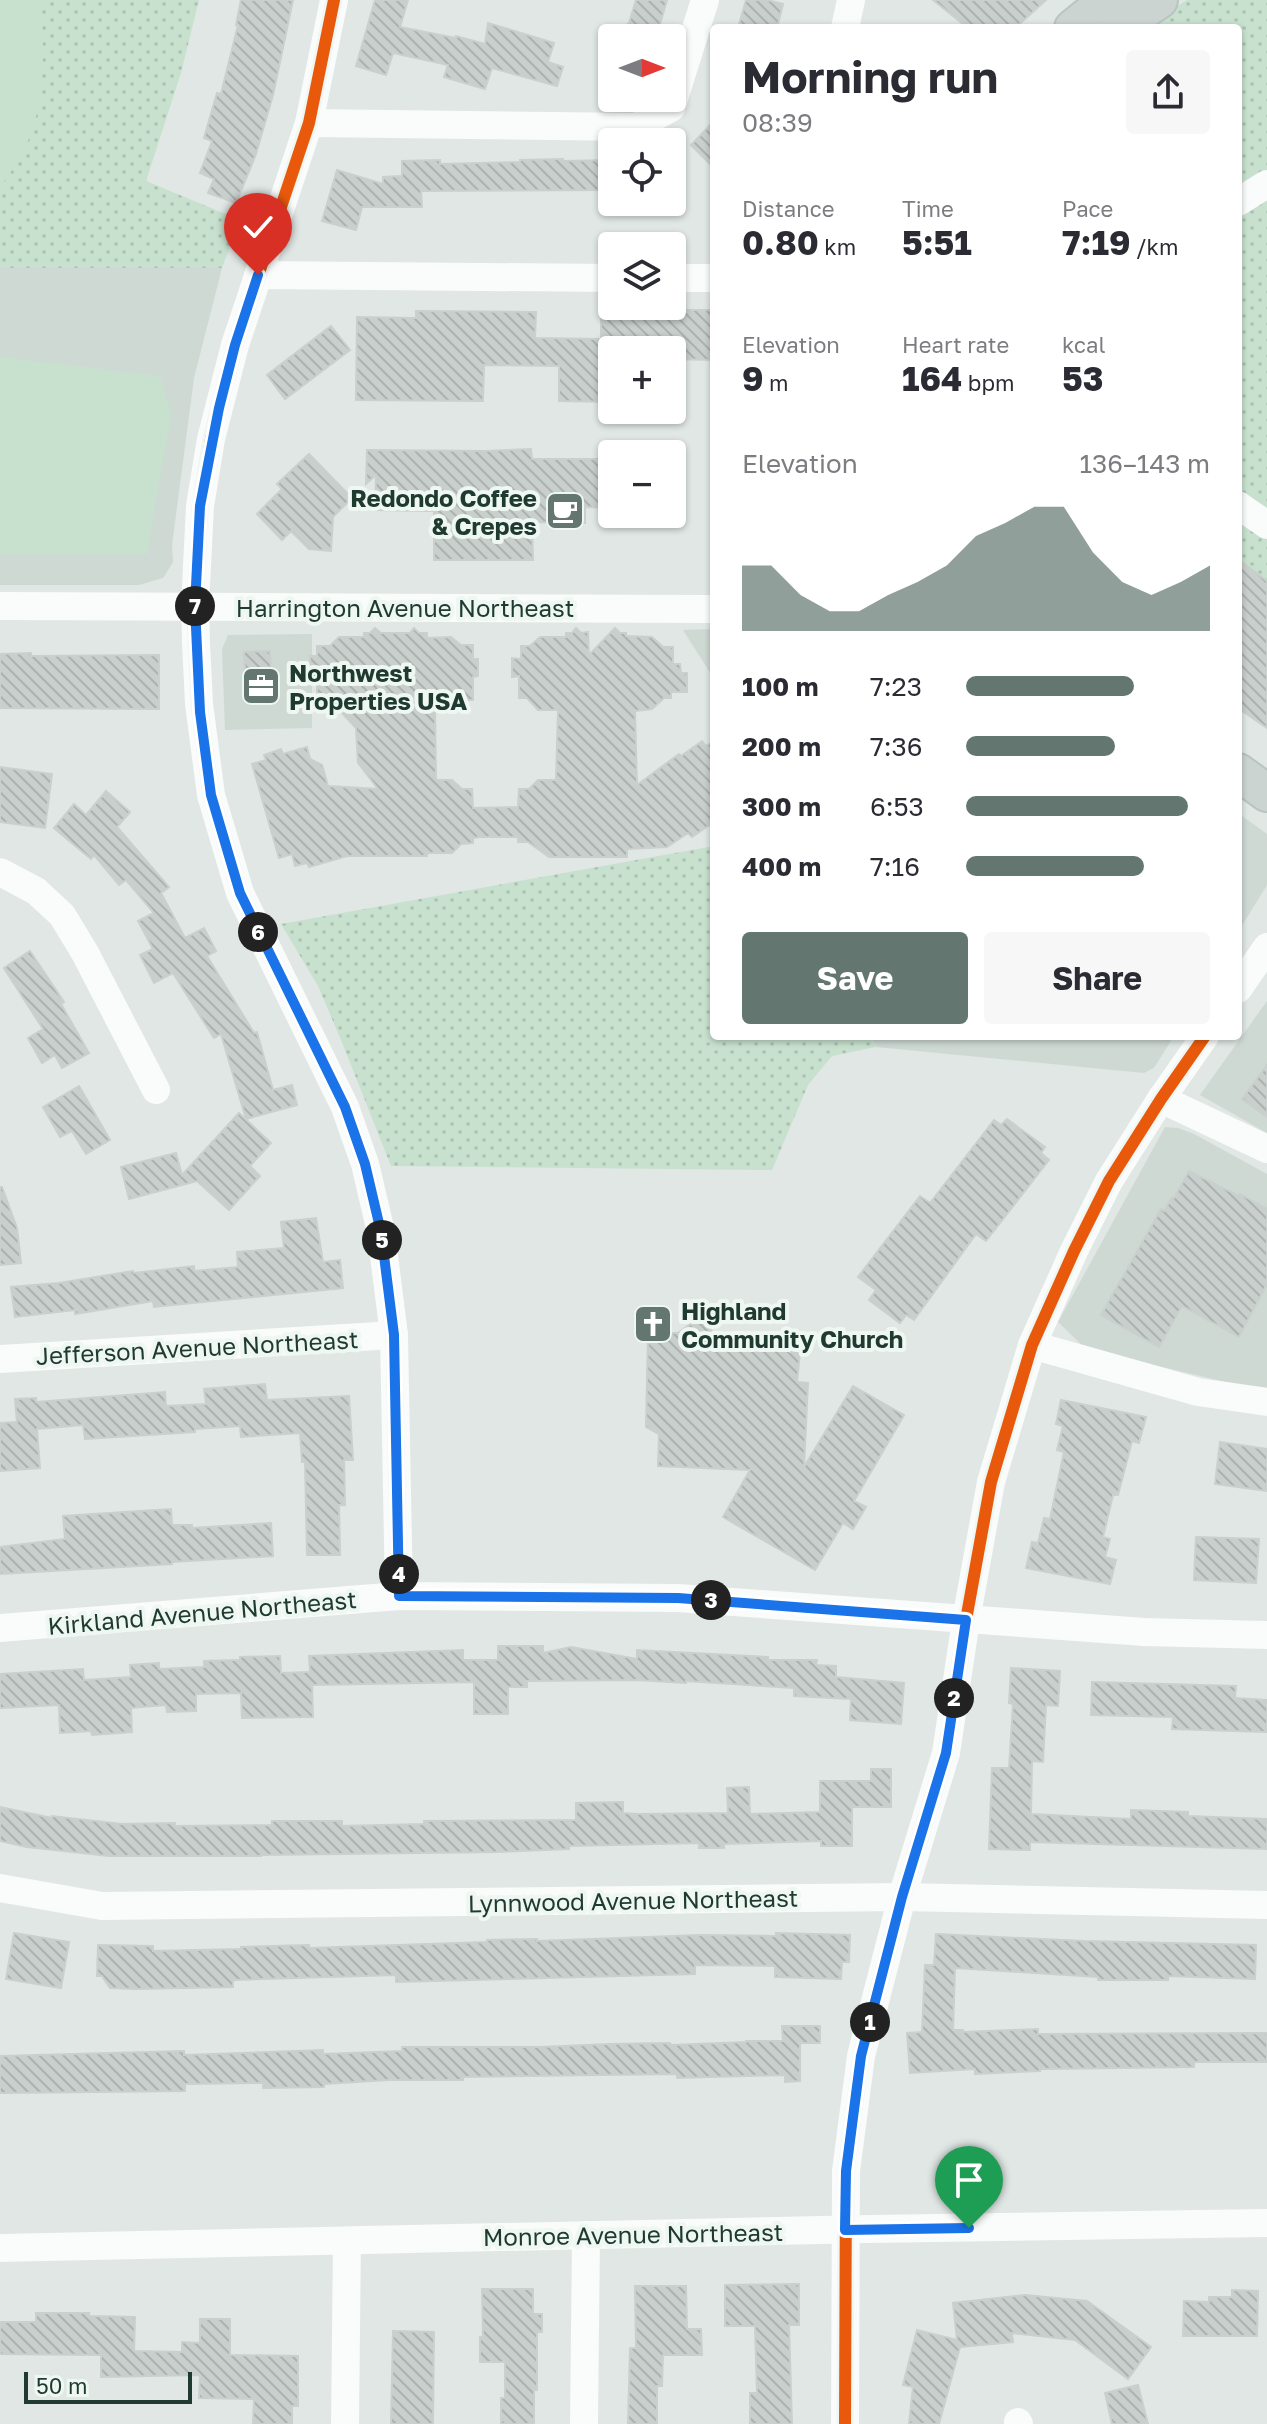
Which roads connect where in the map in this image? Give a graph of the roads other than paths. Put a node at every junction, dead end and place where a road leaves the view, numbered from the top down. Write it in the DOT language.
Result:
graph roads {
  1 [pos="334,0"];
  2 [pos="705,0"];
  3 [pos="851,0"];
  4 [pos="1108,0"];
  5 [pos="1159,0"];
  6 [pos="846,24"];
  7 [pos="1078,24"];
  8 [pos="1123,24"];
  9 [pos="309,123"];
  10 [pos="1267,184"];
  11 [pos="1242,200"];
  12 [pos="258,275"];
  13 [pos="598,278"];
  14 [pos="686,278"];
  15 [pos="710,278"];
  16 [pos="1242,508"];
  17 [pos="1267,525"];
  18 [pos="0,606"];
  19 [pos="195,606"];
  20 [pos="710,609"];
  21 [pos="1242,775"];
  22 [pos="1267,793"];
  23 [pos="0,872"];
  24 [pos="1267,947"];
  25 [pos="1242,983"];
  26 [pos="1202,1040"];
  27 [pos="156,1090"];
  28 [pos="1161,1099"];
  29 [pos="1267,1149"];
  30 [pos="394,1335"];
  31 [pos="1032,1345"];
  32 [pos="0,1359"];
  33 [pos="1267,1402"];
  34 [pos="399,1596"];
  35 [pos="966,1620"];
  36 [pos="0,1628"];
  37 [pos="1267,1635"];
  38 [pos="0,1888"];
  39 [pos="902,1897"];
  40 [pos="1267,1905"];
  41 [pos="1267,2223"];
  42 [pos="845,2230"];
  43 [pos="586,2235"];
  44 [pos="347,2241"];
  45 [pos="0,2248"];
  46 [pos="345,2424"];
  47 [pos="584,2424"];
  48 [pos="845,2424"];
  1 -- 9 [label="street"];
  2 -- 9 [label="street"];
  3 -- 6 [label="street"];
  4 -- 7 [label="main road"];
  5 -- 8 [label="main road"];
  9 -- 12 [label="street"];
  10 -- 11 [label="street"];
  12 -- 13 [label="street"];
  12 -- 19 [label="street"];
  14 -- 15 [label="street"];
  16 -- 17 [label="street"];
  18 -- 19 [label="street, Harrington Avenue Northeast"];
  19 -- 20 [label="street, Harrington Avenue Northeast"];
  19 -- 30 [label="street"];
  21 -- 22 [label="main road"];
  23 -- 27 [label="street"];
  24 -- 25 [label="street"];
  26 -- 28 [label="street"];
  28 -- 29 [label="street"];
  28 -- 31 [label="street"];
  30 -- 32 [label="street, Jefferson Avenue Northeast"];
  30 -- 34 [label="street"];
  31 -- 33 [label="street"];
  31 -- 35 [label="street"];
  34 -- 35 [label="street, Kirkland Avenue Northeast"];
  34 -- 36 [label="street, Kirkland Avenue Northeast"];
  35 -- 37 [label="street, Kirkland Avenue Northeast"];
  35 -- 39 [label="street"];
  38 -- 39 [label="street, Lynnwood Avenue Northeast"];
  39 -- 40 [label="street, Lynnwood Avenue Northeast"];
  39 -- 42 [label="street"];
  41 -- 42 [label="street, Monroe Avenue Northeast"];
  42 -- 43 [label="street, Monroe Avenue Northeast"];
  42 -- 48 [label="street"];
  43 -- 44 [label="street, Monroe Avenue Northeast"];
  43 -- 47 [label="street"];
  44 -- 45 [label="street, Monroe Avenue Northeast"];
  44 -- 46 [label="street"];
}
